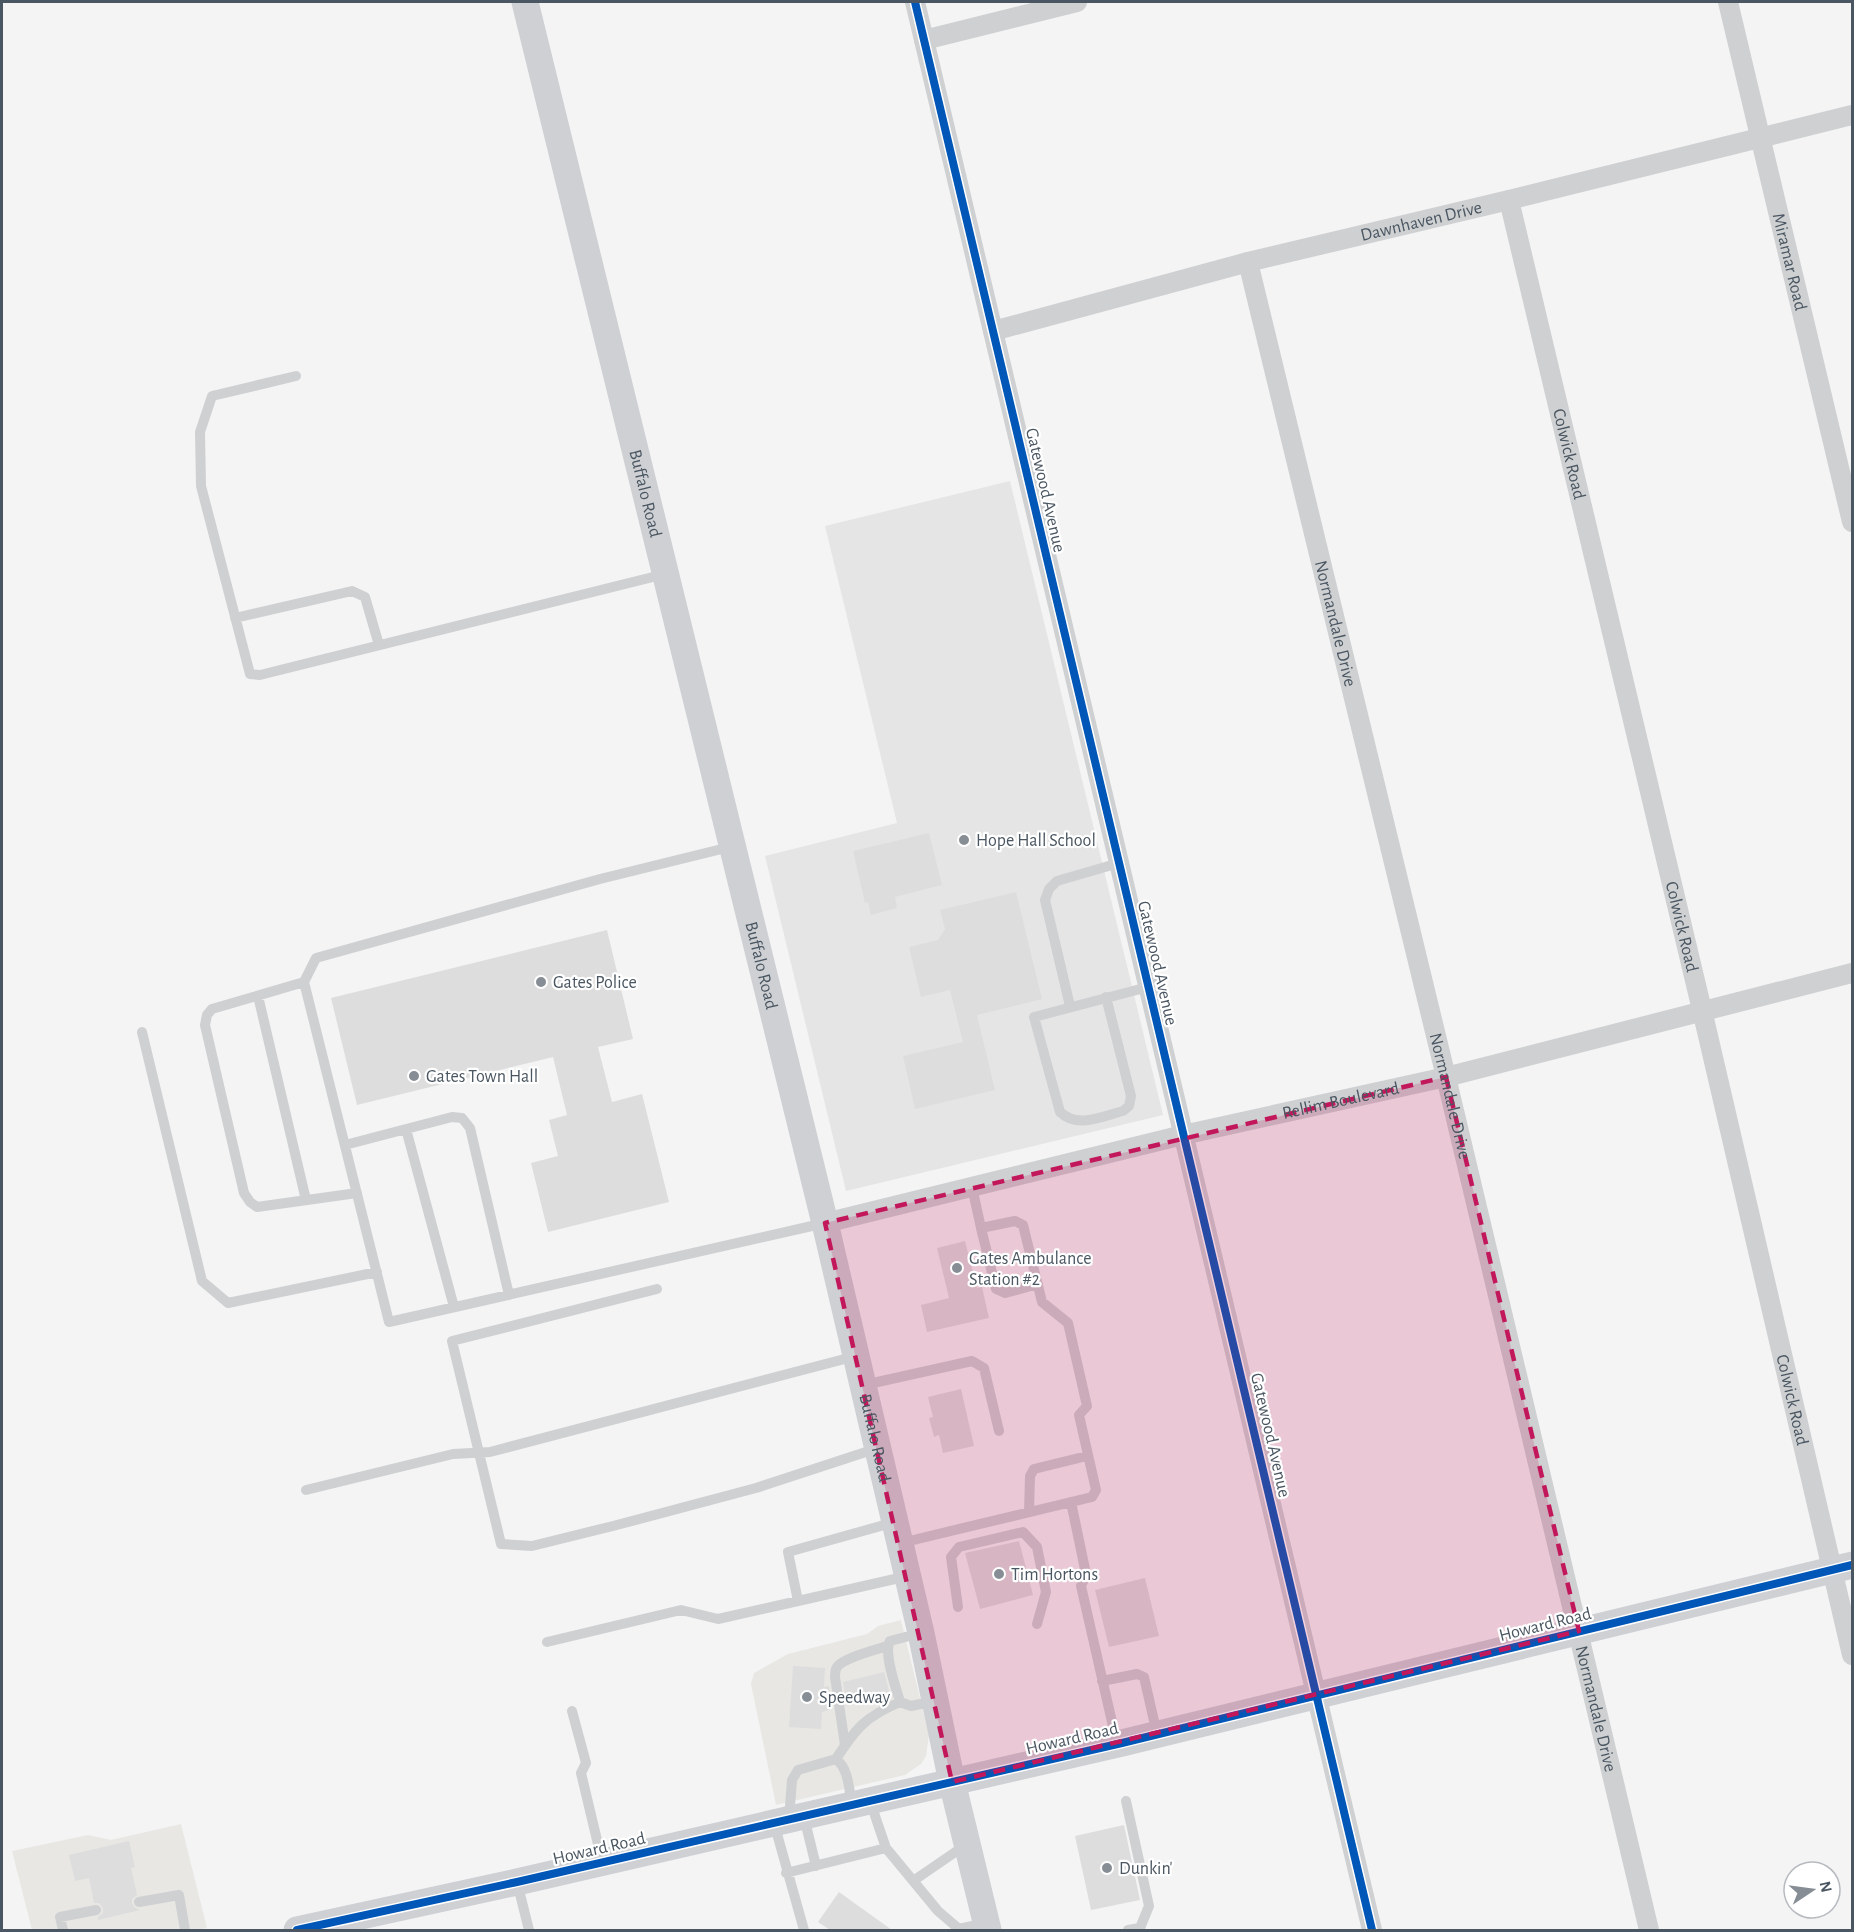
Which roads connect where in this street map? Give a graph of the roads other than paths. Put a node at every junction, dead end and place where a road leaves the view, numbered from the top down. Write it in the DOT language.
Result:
graph roads {
  1 [pos="525,2"];
  2 [pos="915,2"];
  3 [pos="1077,2"];
  4 [pos="1728,2"];
  5 [pos="924,40"];
  6 [pos="1852,115"];
  7 [pos="1761,138"];
  8 [pos="1509,200"];
  9 [pos="1248,262"];
  10 [pos="993,331"];
  11 [pos="296,376"];
  12 [pos="1852,522"];
  13 [pos="665,574"];
  14 [pos="235,618"];
  15 [pos="379,645"];
  16 [pos="734,846"];
  17 [pos="1119,863"];
  18 [pos="1852,973"];
  19 [pos="304,982"];
  20 [pos="1148,987"];
  21 [pos="258,996"];
  22 [pos="1106,997"];
  23 [pos="1070,1006"];
  24 [pos="1702,1010"];
  25 [pos="142,1032"];
  26 [pos="1446,1077"];
  27 [pos="406,1129"];
  28 [pos="1183,1135"];
  29 [pos="345,1145"];
  30 [pos="972,1187"];
  31 [pos="357,1193"];
  32 [pos="306,1200"];
  33 [pos="825,1223"];
  34 [pos="981,1228"];
  35 [pos="377,1272"];
  36 [pos="1038,1284"];
  37 [pos="657,1289"];
  38 [pos="509,1295"];
  39 [pos="454,1307"];
  40 [pos="857,1356"];
  41 [pos="863,1385"];
  42 [pos="999,1431"];
  43 [pos="878,1448"];
  44 [pos="479,1452"];
  45 [pos="1087,1456"];
  46 [pos="306,1490"];
  47 [pos="1071,1502"];
  48 [pos="1029,1512"];
  49 [pos="898,1533"];
  50 [pos="1842,1568"];
  51 [pos="908,1575"];
  52 [pos="798,1601"];
  53 [pos="958,1607"];
  54 [pos="1037,1624"];
  55 [pos="1579,1631"];
  56 [pos="921,1633"];
  57 [pos="547,1642"];
  58 [pos="887,1646"];
  59 [pos="1852,1654"];
  60 [pos="1102,1681"];
  61 [pos="1317,1694"];
  62 [pos="935,1701"];
  63 [pos="900,1702"];
  64 [pos="572,1711"];
  65 [pos="1157,1734"];
  66 [pos="1117,1744"];
  67 [pos="845,1745"];
  68 [pos="836,1759"];
  69 [pos="952,1782"];
  70 [pos="1126,1801"];
  71 [pos="861,1803"];
  72 [pos="789,1819"];
  73 [pos="967,1844"];
  74 [pos="886,1848"];
  75 [pos="603,1862"];
  76 [pos="816,1866"];
  77 [pos="786,1874"];
  78 [pos="913,1881"];
  79 [pos="517,1882"];
  80 [pos="139,1902"];
  81 [pos="96,1910"];
  82 [pos="987,1927"];
  83 [pos="63,1930"];
  84 [pos="186,1930"];
  85 [pos="297,1930"];
  86 [pos="529,1930"];
  87 [pos="804,1930"];
  88 [pos="959,1930"];
  89 [pos="1128,1930"];
  90 [pos="1372,1930"];
  91 [pos="1649,1930"];
  1 -- 13 [label="main road, Buffalo Road"];
  2 -- 5 [label="street, Gatewood Avenue"];
  3 -- 5 [label="street"];
  4 -- 7 [label="street, Miramar Road"];
  5 -- 10 [label="street, Gatewood Avenue"];
  6 -- 7 [label="street, Dawnhaven Drive"];
  7 -- 8 [label="street, Dawnhaven Drive"];
  7 -- 12 [label="street, Miramar Road"];
  8 -- 9 [label="street, Dawnhaven Drive"];
  8 -- 24 [label="street, Colwick Road"];
  9 -- 10 [label="street, Dawnhaven Drive"];
  9 -- 26 [label="street, Normandale Drive"];
  10 -- 17 [label="street, Gatewood Avenue"];
  11 -- 14 [label="lane"];
  13 -- 15 [label="lane"];
  13 -- 16 [label="main road, Buffalo Road"];
  14 -- 15 [label="lane"];
  14 -- 15 [label="lane"];
  16 -- 19 [label="lane"];
  16 -- 33 [label="main road, Buffalo Road"];
  17 -- 20 [label="street, Gatewood Avenue"];
  17 -- 23 [label="lane"];
  18 -- 24 [label="street, Rellim Boulevard"];
  19 -- 21 [label="lane"];
  19 -- 29 [label="lane"];
  20 -- 22 [label="lane"];
  20 -- 28 [label="street, Gatewood Avenue"];
  21 -- 32 [label="lane"];
  21 -- 32 [label="lane"];
  22 -- 23 [label="lane"];
  22 -- 23 [label="lane"];
  24 -- 26 [label="street, Rellim Boulevard"];
  24 -- 50 [label="street, Colwick Road"];
  25 -- 35 [label="lane"];
  26 -- 28 [label="street, Rellim Boulevard"];
  26 -- 55 [label="street, Normandale Drive"];
  27 -- 29 [label="lane"];
  27 -- 38 [label="lane"];
  27 -- 39 [label="lane"];
  28 -- 30 [label="street, Rellim Boulevard"];
  28 -- 61 [label="street, Gatewood Avenue"];
  29 -- 31 [label="lane"];
  30 -- 33 [label="street, Rellim Boulevard"];
  30 -- 34 [label="lane"];
  31 -- 32 [label="lane"];
  31 -- 35 [label="lane"];
  33 -- 38 [label="lane"];
  33 -- 40 [label="main road, Buffalo Road"];
  34 -- 36 [label="lane"];
  34 -- 36 [label="lane"];
  35 -- 39 [label="lane"];
  36 -- 45 [label="lane"];
  37 -- 44 [label="lane"];
  38 -- 39 [label="lane"];
  40 -- 41 [label="main road, Buffalo Road"];
  40 -- 44 [label="lane"];
  41 -- 42 [label="lane"];
  41 -- 43 [label="main road, Buffalo Road"];
  43 -- 44 [label="lane"];
  43 -- 49 [label="main road, Buffalo Road"];
  44 -- 46 [label="lane"];
  45 -- 47 [label="lane"];
  45 -- 48 [label="lane"];
  47 -- 48 [label="lane"];
  47 -- 60 [label="lane"];
  48 -- 49 [label="lane"];
  49 -- 51 [label="main road, Buffalo Road"];
  49 -- 52 [label="lane"];
  50 -- 55 [label="main road, Howard Road"];
  50 -- 59 [label="street, Colwick Road"];
  51 -- 52 [label="lane"];
  51 -- 56 [label="main road, Buffalo Road"];
  52 -- 57 [label="lane"];
  53 -- 54 [label="lane"];
  55 -- 61 [label="main road, Howard Road"];
  55 -- 91 [label="street, Normandale Drive"];
  56 -- 58 [label="lane"];
  56 -- 62 [label="main road, Buffalo Road"];
  58 -- 63 [label="lane"];
  58 -- 67 [label="lane"];
  60 -- 65 [label="lane"];
  60 -- 66 [label="lane"];
  61 -- 65 [label="main road, Howard Road"];
  61 -- 90 [label="street, Gatewood Avenue"];
  62 -- 63 [label="lane"];
  62 -- 69 [label="main road, Buffalo Road"];
  63 -- 67 [label="lane"];
  64 -- 75 [label="lane"];
  65 -- 66 [label="main road, Howard Road"];
  66 -- 69 [label="main road, Howard Road"];
  67 -- 68 [label="lane"];
  68 -- 71 [label="lane"];
  68 -- 72 [label="lane"];
  69 -- 71 [label="main road, Howard Road"];
  69 -- 73 [label="main road, Buffalo Road"];
  70 -- 89 [label="lane"];
  71 -- 72 [label="main road, Howard Road"];
  71 -- 74 [label="lane"];
  72 -- 75 [label="main road, Howard Road"];
  72 -- 76 [label="lane"];
  72 -- 77 [label="lane"];
  73 -- 78 [label="lane"];
  73 -- 82 [label="main road, Buffalo Road"];
  74 -- 76 [label="lane"];
  74 -- 78 [label="lane"];
  75 -- 79 [label="main road, Howard Road"];
  76 -- 77 [label="lane"];
  77 -- 87 [label="lane"];
  78 -- 88 [label="lane"];
  79 -- 85 [label="main road, Howard Road"];
  79 -- 86 [label="lane"];
  80 -- 84 [label="lane"];
  81 -- 83 [label="lane"];
  82 -- 88 [label="lane"];
}
